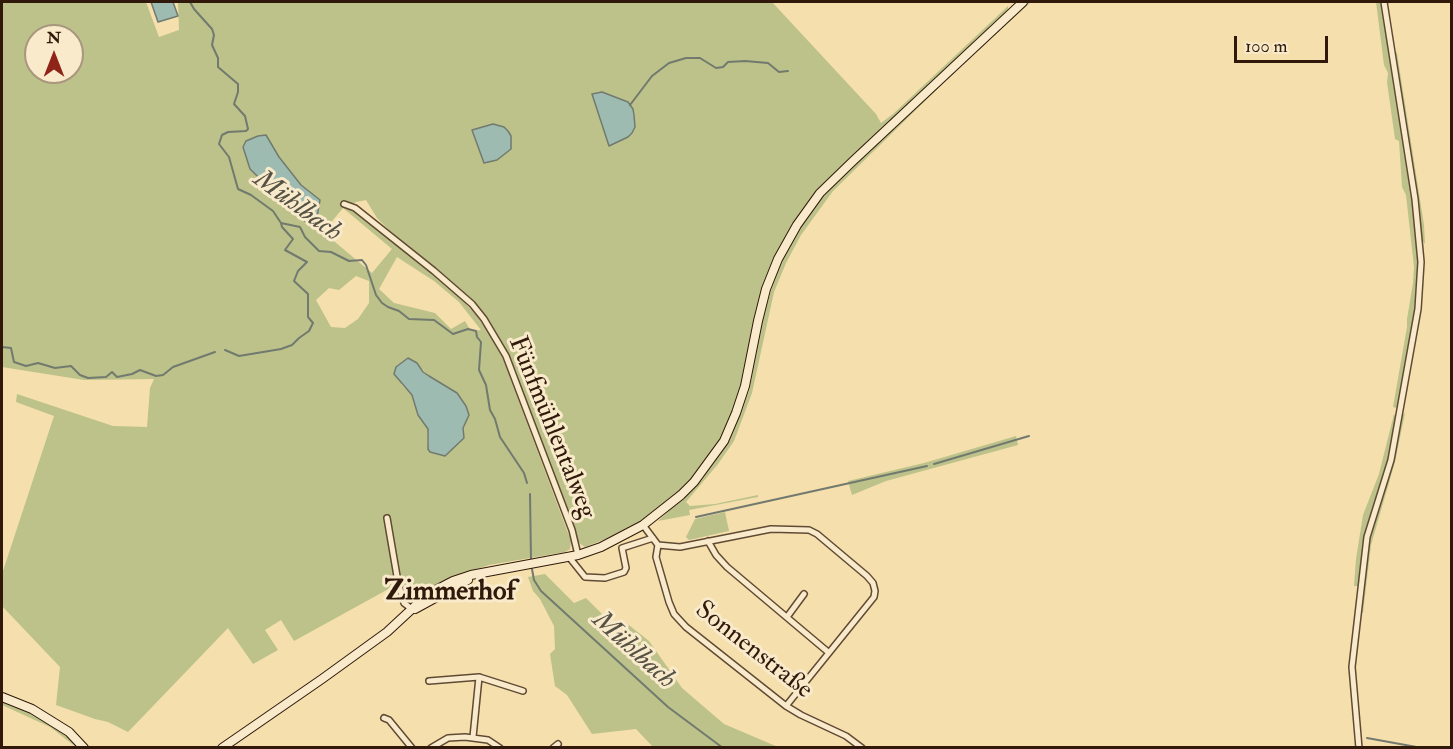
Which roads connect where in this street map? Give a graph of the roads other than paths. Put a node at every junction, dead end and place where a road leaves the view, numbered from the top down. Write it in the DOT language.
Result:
graph roads {
  1 [pos="1023,2"];
  2 [pos="1384,2"];
  3 [pos="344,204"];
  4 [pos="387,518"];
  5 [pos="643,525"];
  6 [pos="652,538"];
  7 [pos="708,541"];
  8 [pos="658,545"];
  9 [pos="573,556"];
  10 [pos="804,594"];
  11 [pos="413,610"];
  12 [pos="787,617"];
  13 [pos="828,652"];
  14 [pos="480,677"];
  15 [pos="429,681"];
  16 [pos="523,691"];
  17 [pos="2,697"];
  18 [pos="786,705"];
  19 [pos="384,718"];
  20 [pos="473,737"];
  21 [pos="84,747"];
  22 [pos="222,747"];
  23 [pos="412,747"];
  24 [pos="431,747"];
  25 [pos="500,747"];
  26 [pos="862,747"];
  27 [pos="1359,747"];
  1 -- 5 [label="street"];
  2 -- 27 [label="street"];
  3 -- 9 [label="street, Fünfmühlentalweg"];
  4 -- 11 [label="street"];
  5 -- 6 [label="street"];
  5 -- 9 [label="street"];
  6 -- 8 [label="street"];
  6 -- 9 [label="street"];
  7 -- 8 [label="street"];
  7 -- 12 [label="street"];
  7 -- 13 [label="street"];
  8 -- 18 [label="street, Sonnenstraße"];
  9 -- 11 [label="street"];
  10 -- 12 [label="street"];
  11 -- 22 [label="street"];
  12 -- 13 [label="street"];
  13 -- 18 [label="street"];
  14 -- 15 [label="street"];
  14 -- 16 [label="street"];
  14 -- 20 [label="street"];
  17 -- 21 [label="street"];
  18 -- 26 [label="street, Sonnenstraße"];
  19 -- 23 [label="street"];
  20 -- 24 [label="street"];
  20 -- 25 [label="street"];
}
